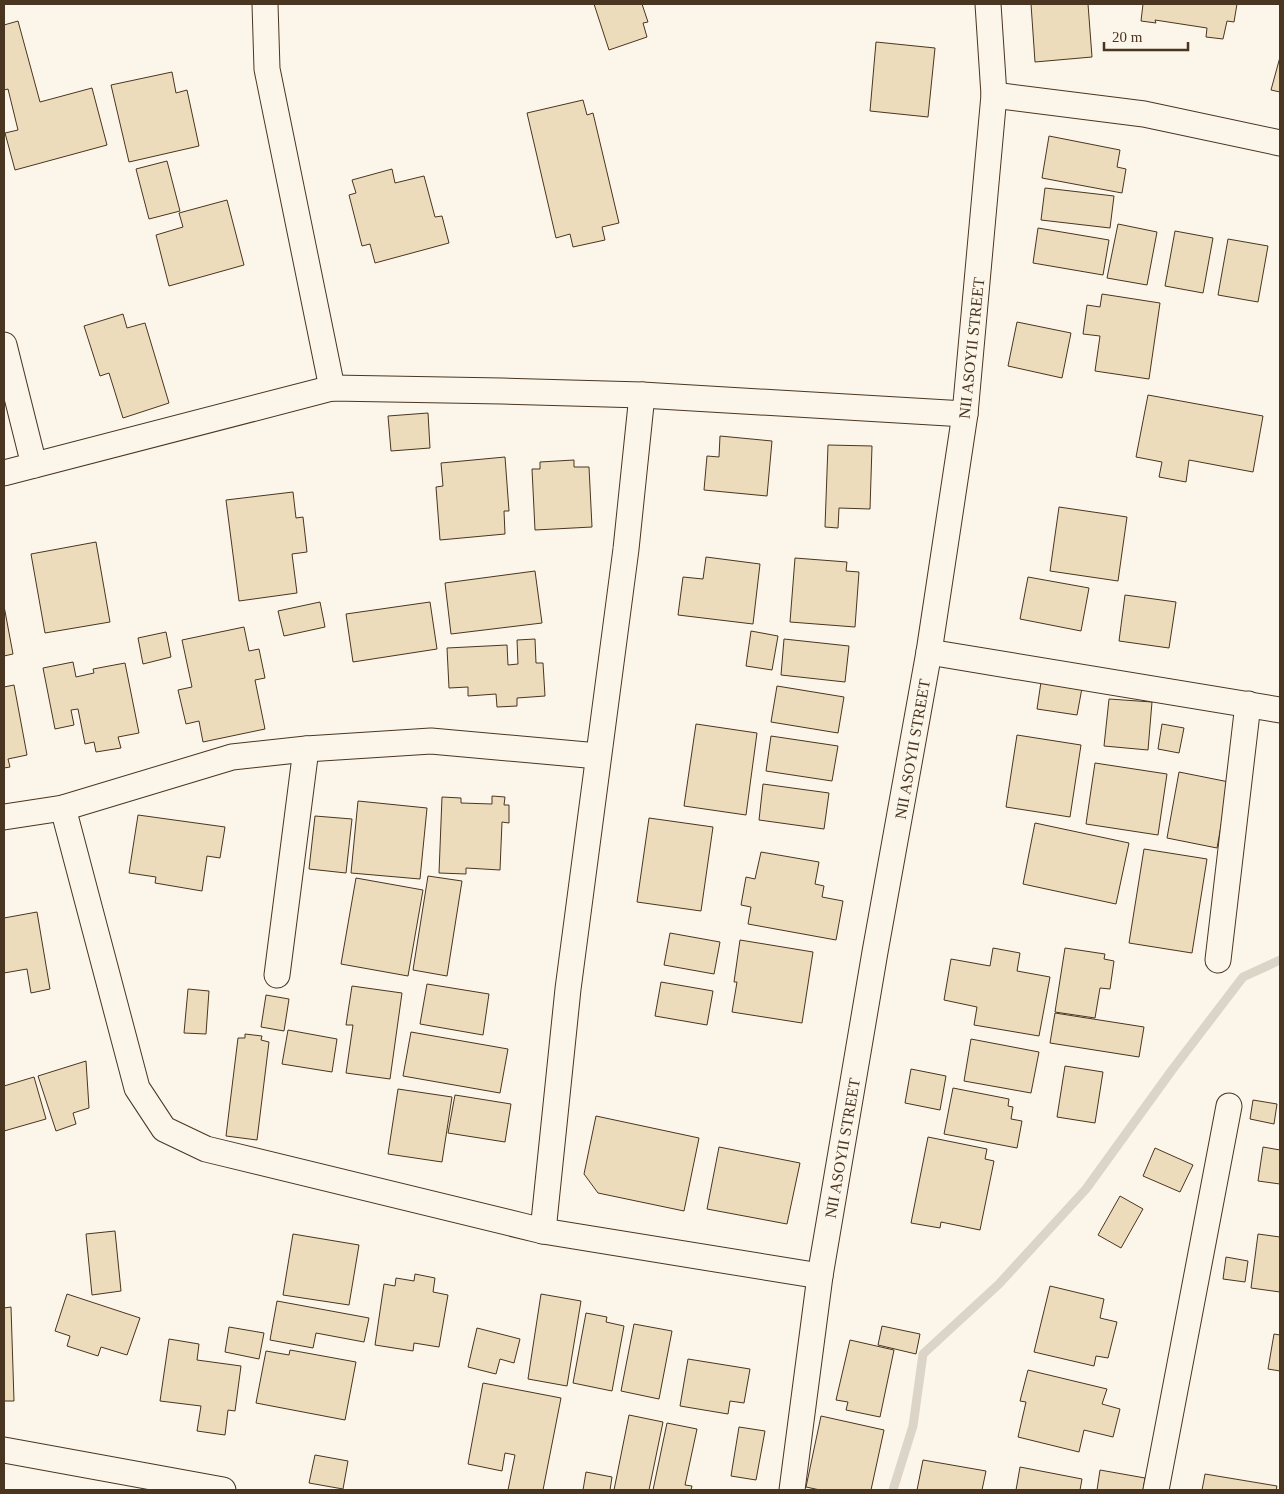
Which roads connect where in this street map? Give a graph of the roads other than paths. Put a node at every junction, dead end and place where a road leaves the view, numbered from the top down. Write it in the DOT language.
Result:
graph roads {
  1 [pos="265,4"];
  2 [pos="988,4"];
  3 [pos="994,95"];
  4 [pos="1280,143"];
  5 [pos="4,344"];
  6 [pos="332,388"];
  7 [pos="642,395"];
  8 [pos="965,414"];
  9 [pos="34,465"];
  10 [pos="4,473"];
  11 [pos="929,652"];
  12 [pos="1248,704"];
  13 [pos="1280,710"];
  14 [pos="306,750"];
  15 [pos="598,756"];
  16 [pos="63,808"];
  17 [pos="4,817"];
  18 [pos="1218,960"];
  19 [pos="277,975"];
  20 [pos="1229,1106"];
  21 [pos="543,1231"];
  22 [pos="820,1276"];
  23 [pos="4,1450"];
  24 [pos="223,1490"];
  25 [pos="792,1490"];
  26 [pos="1156,1490"];
  1 -- 6 [label="street"];
  2 -- 3 [label="street, NII ASOYII STREET"];
  3 -- 4 [label="street"];
  3 -- 8 [label="street, NII ASOYII STREET"];
  5 -- 9 [label="street"];
  6 -- 7 [label="street"];
  6 -- 9 [label="street"];
  7 -- 8 [label="street"];
  7 -- 15 [label="street"];
  8 -- 11 [label="street, NII ASOYII STREET"];
  9 -- 10 [label="street"];
  11 -- 12 [label="street"];
  11 -- 22 [label="street, NII ASOYII STREET"];
  12 -- 13 [label="street"];
  12 -- 18 [label="street"];
  14 -- 15 [label="street"];
  14 -- 16 [label="street"];
  14 -- 19 [label="street"];
  15 -- 21 [label="street"];
  16 -- 17 [label="street"];
  16 -- 21 [label="street"];
  20 -- 26 [label="street"];
  21 -- 22 [label="street"];
  22 -- 25 [label="street, NII ASOYII STREET"];
  23 -- 24 [label="street"];
}
